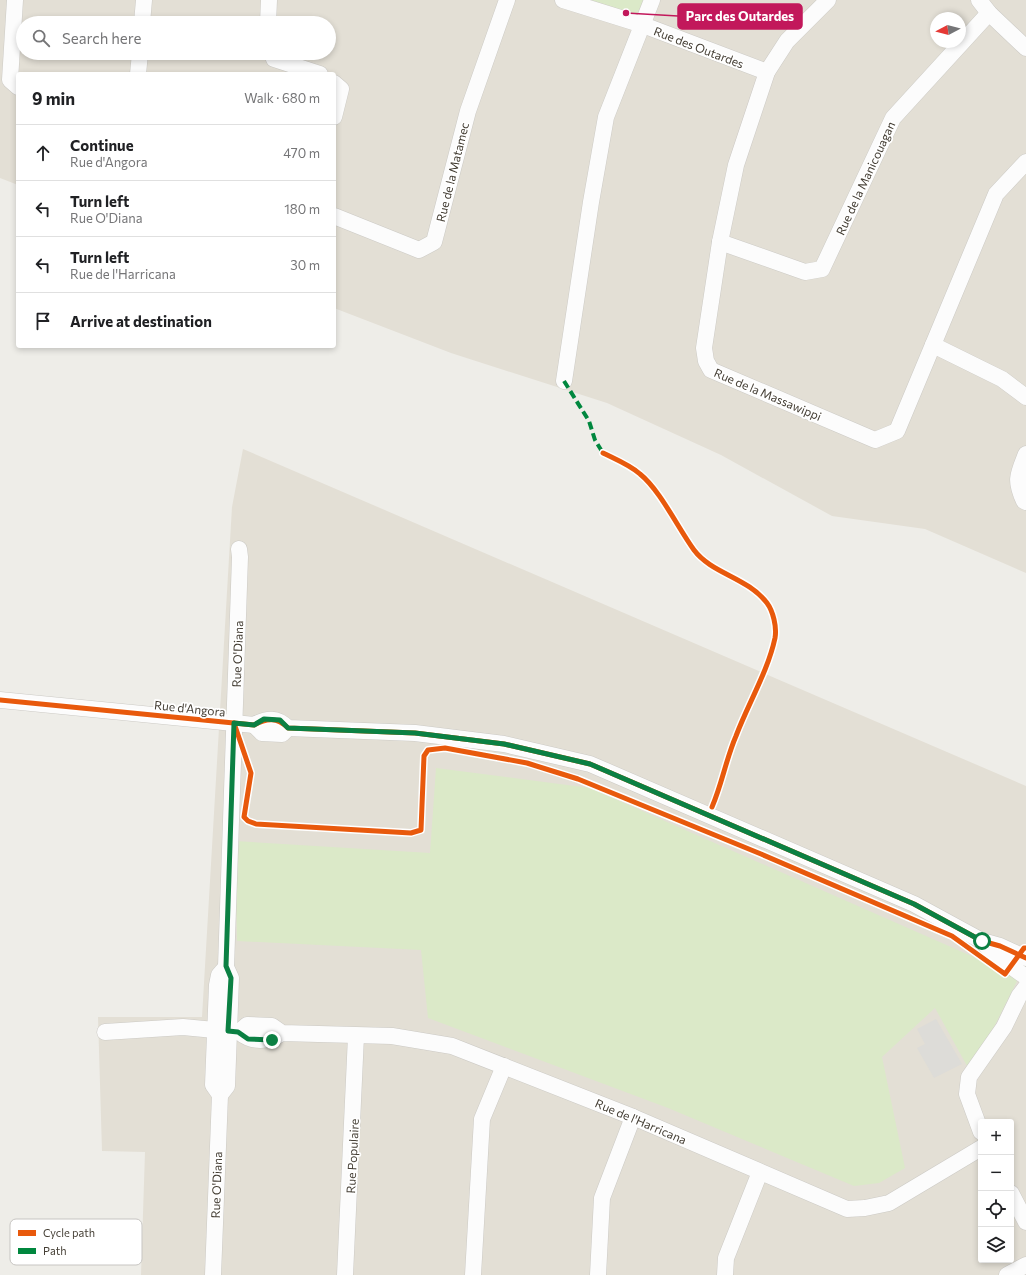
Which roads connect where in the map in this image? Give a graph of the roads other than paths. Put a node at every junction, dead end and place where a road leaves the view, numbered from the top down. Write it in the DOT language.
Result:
graph roads {
  1 [pos="15,0"];
  2 [pos="144,0"];
  3 [pos="269,0"];
  4 [pos="507,0"];
  5 [pos="563,0"];
  6 [pos="652,0"];
  7 [pos="828,0"];
  8 [pos="979,0"];
  9 [pos="989,13"];
  10 [pos="143,16"];
  11 [pos="268,16"];
  12 [pos="643,25"];
  13 [pos="1026,48"];
  14 [pos="139,60"];
  15 [pos="277,60"];
  16 [pos="138,72"];
  17 [pos="314,72"];
  18 [pos="766,72"];
  19 [pos="16,85"];
  20 [pos="336,85"];
  21 [pos="336,109"];
  22 [pos="1026,162"];
  23 [pos="336,217"];
  24 [pos="720,242"];
  25 [pos="933,345"];
  26 [pos="564,381"];
  27 [pos="1026,397"];
  28 [pos="1026,454"];
  29 [pos="1026,502"];
  30 [pos="240,553"];
  31 [pos="0,700"];
  32 [pos="234,723"];
  33 [pos="982,941"];
  34 [pos="1026,958"];
  35 [pos="1026,976"];
  36 [pos="1026,987"];
  37 [pos="1026,1010"];
  38 [pos="1004,1027"];
  39 [pos="227,1031"];
  40 [pos="105,1032"];
  41 [pos="356,1036"];
  42 [pos="504,1066"];
  43 [pos="633,1117"];
  44 [pos="978,1124"];
  45 [pos="978,1150"];
  46 [pos="760,1172"];
  47 [pos="1014,1199"];
  48 [pos="1026,1222"];
  49 [pos="1026,1265"];
  50 [pos="213,1275"];
  51 [pos="345,1275"];
  52 [pos="473,1275"];
  53 [pos="598,1275"];
  54 [pos="724,1275"];
  55 [pos="1007,1275"];
  1 -- 19 [label="street"];
  2 -- 10 [label="street"];
  3 -- 11 [label="street"];
  4 -- 23 [label="street, Rue de la Matamec"];
  5 -- 12 [label="street, Rue des Outardes"];
  6 -- 12 [label="street"];
  7 -- 18 [label="street, Rue de la Massawippi"];
  8 -- 9 [label="street"];
  9 -- 13 [label="street"];
  9 -- 24 [label="street, Rue de la Manicouagan"];
  12 -- 18 [label="street, Rue des Outardes"];
  12 -- 26 [label="street"];
  14 -- 16 [label="street"];
  15 -- 17 [label="street"];
  18 -- 24 [label="street, Rue de la Massawippi"];
  20 -- 21 [label="street"];
  22 -- 25 [label="street, Rue de la Massawippi"];
  24 -- 25 [label="street, Rue de la Massawippi"];
  25 -- 27 [label="street"];
  28 -- 29 [label="street"];
  30 -- 32 [label="street, Rue O'Diana"];
  31 -- 32 [label="street, Rue d'Angora"];
  32 -- 33 [label="street, Rue d'Angora"];
  32 -- 39 [label="street, Rue O'Diana"];
  33 -- 34 [label="street, Rue d'Angora"];
  33 -- 35 [label="street, Rue d'Angora"];
  36 -- 38 [label="street"];
  37 -- 38 [label="street"];
  38 -- 44 [label="street"];
  39 -- 40 [label="street, Rue de l'Harricana"];
  39 -- 41 [label="street, Rue de l'Harricana"];
  39 -- 50 [label="street, Rue O'Diana"];
  41 -- 42 [label="street, Rue de l'Harricana"];
  41 -- 51 [label="street, Rue Populaire"];
  42 -- 43 [label="street, Rue de l'Harricana"];
  42 -- 52 [label="street"];
  43 -- 46 [label="street, Rue de l'Harricana"];
  43 -- 53 [label="street"];
  45 -- 46 [label="street, Rue de l'Harricana"];
  46 -- 54 [label="street"];
  47 -- 48 [label="street"];
  49 -- 55 [label="street"];
}
